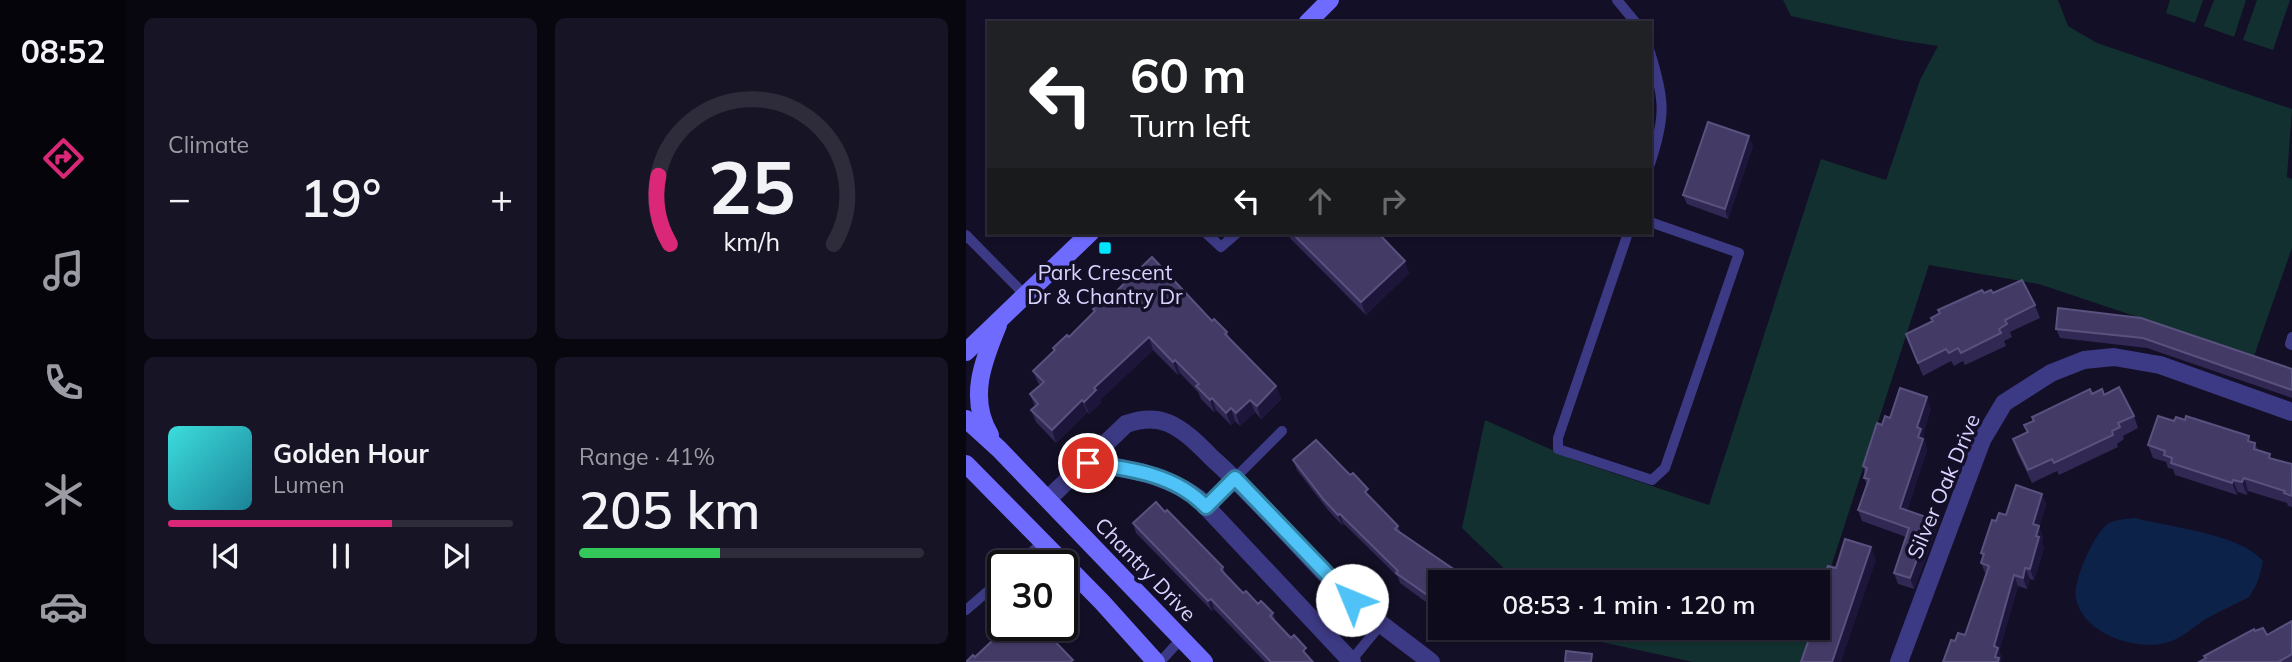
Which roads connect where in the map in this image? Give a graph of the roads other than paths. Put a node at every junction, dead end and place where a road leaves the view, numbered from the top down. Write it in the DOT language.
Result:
graph roads {
  1 [pos="1330,0"];
  2 [pos="1617,0"];
  3 [pos="1309,21"];
  4 [pos="1634,21"];
  5 [pos="1652,59"];
  6 [pos="1652,158"];
  7 [pos="1652,223"];
  8 [pos="966,235"];
  9 [pos="1088,235"];
  10 [pos="1208,235"];
  11 [pos="1235,235"];
  12 [pos="1627,235"];
  13 [pos="1025,295"];
  14 [pos="1001,318"];
  15 [pos="2292,337"];
  16 [pos="2292,345"];
  17 [pos="966,352"];
  18 [pos="2292,412"];
  19 [pos="966,419"];
  20 [pos="1282,431"];
  21 [pos="999,449"];
  22 [pos="1088,463"];
  23 [pos="966,464"];
  24 [pos="1235,478"];
  25 [pos="1048,499"];
  26 [pos="1206,507"];
  27 [pos="1042,543"];
  28 [pos="1034,550"];
  29 [pos="987,592"];
  30 [pos="966,610"];
  31 [pos="1381,624"];
  32 [pos="1181,639"];
  33 [pos="1351,661"];
  34 [pos="1158,662"];
  35 [pos="1204,662"];
  36 [pos="1431,662"];
  37 [pos="1899,662"];
  1 -- 3 [label="street"];
  2 -- 4 [label="lane"];
  5 -- 6 [label="lane"];
  7 -- 12 [label="lane"];
  8 -- 13 [label="lane"];
  9 -- 13 [label="street"];
  10 -- 11 [label="lane"];
  13 -- 14 [label="street"];
  14 -- 17 [label="street"];
  14 -- 21 [label="street"];
  15 -- 16 [label="lane"];
  18 -- 37 [label="street, Silver Oak Drive"];
  19 -- 21 [label="street, Chantry Drive"];
  20 -- 24 [label="lane"];
  21 -- 25 [label="street, Chantry Drive"];
  22 -- 24 [label="street"];
  22 -- 25 [label="street"];
  22 -- 26 [label="street"];
  23 -- 27 [label="street"];
  24 -- 26 [label="lane"];
  24 -- 31 [label="street"];
  25 -- 32 [label="street, Chantry Drive"];
  26 -- 33 [label="street"];
  27 -- 28 [label="lane"];
  27 -- 34 [label="street"];
  29 -- 30 [label="lane"];
  31 -- 33 [label="lane"];
  31 -- 36 [label="street"];
  32 -- 34 [label="lane"];
  32 -- 35 [label="street, Chantry Drive"];
}
